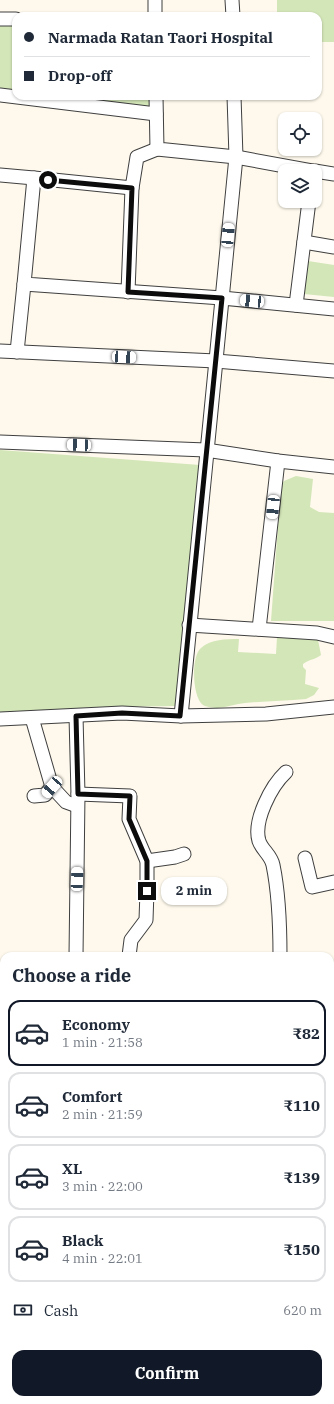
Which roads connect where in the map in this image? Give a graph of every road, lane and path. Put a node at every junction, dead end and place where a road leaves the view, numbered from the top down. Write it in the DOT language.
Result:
graph roads {
  1 [pos="155,0"];
  2 [pos="232,0"];
  3 [pos="155,12"];
  4 [pos="233,12"];
  5 [pos="0,19"];
  6 [pos="12,19"];
  7 [pos="0,95"];
  8 [pos="12,96"];
  9 [pos="41,100"];
  10 [pos="156,100"];
  11 [pos="234,100"];
  12 [pos="156,114"];
  13 [pos="157,149"];
  14 [pos="236,157"];
  15 [pos="278,165"];
  16 [pos="322,173"];
  17 [pos="334,174"];
  18 [pos="0,175"];
  19 [pos="34,178"];
  20 [pos="132,188"];
  21 [pos="308,208"];
  22 [pos="304,242"];
  23 [pos="334,247"];
  24 [pos="24,284"];
  25 [pos="128,292"];
  26 [pos="222,298"];
  27 [pos="296,305"];
  28 [pos="334,309"];
  29 [pos="0,351"];
  30 [pos="17,352"];
  31 [pos="216,361"];
  32 [pos="334,371"];
  33 [pos="0,442"];
  34 [pos="206,450"];
  35 [pos="278,461"];
  36 [pos="334,467"];
  37 [pos="189,625"];
  38 [pos="259,629"];
  39 [pos="334,637"];
  40 [pos="334,707"];
  41 [pos="76,716"];
  42 [pos="180,716"];
  43 [pos="32,718"];
  44 [pos="0,719"];
  45 [pos="286,772"];
  46 [pos="52,787"];
  47 [pos="34,796"];
  48 [pos="77,800"];
  49 [pos="184,854"];
  50 [pos="306,858"];
  51 [pos="147,861"];
  52 [pos="334,882"];
  53 [pos="76,952"];
  54 [pos="130,952"];
  55 [pos="280,952"];
  1 -- 3 [label="street"];
  2 -- 4 [label="street"];
  5 -- 6 [label="street"];
  7 -- 8 [label="street"];
  9 -- 12 [label="street"];
  10 -- 12 [label="street"];
  11 -- 14 [label="street"];
  12 -- 13 [label="street"];
  13 -- 14 [label="street"];
  13 -- 20 [label="street"];
  14 -- 15 [label="street"];
  14 -- 26 [label="street"];
  16 -- 17 [label="street"];
  18 -- 19 [label="street"];
  19 -- 20 [label="street"];
  19 -- 24 [label="street"];
  20 -- 25 [label="street"];
  21 -- 22 [label="street"];
  22 -- 23 [label="street"];
  22 -- 27 [label="street"];
  24 -- 25 [label="street"];
  24 -- 30 [label="street"];
  25 -- 26 [label="street"];
  26 -- 27 [label="street"];
  26 -- 31 [label="street"];
  27 -- 28 [label="street"];
  29 -- 30 [label="street"];
  30 -- 31 [label="street"];
  31 -- 32 [label="street"];
  31 -- 34 [label="street"];
  33 -- 34 [label="street"];
  34 -- 35 [label="street"];
  34 -- 37 [label="street"];
  35 -- 36 [label="street"];
  35 -- 38 [label="street"];
  37 -- 38 [label="street"];
  37 -- 42 [label="street"];
  38 -- 39 [label="street"];
  40 -- 42 [label="street"];
  41 -- 42 [label="street"];
  41 -- 43 [label="street"];
  41 -- 48 [label="street"];
  43 -- 44 [label="street"];
  43 -- 46 [label="street"];
  45 -- 55 [label="street"];
  46 -- 47 [label="street"];
  46 -- 48 [label="street"];
  48 -- 51 [label="street"];
  48 -- 53 [label="street"];
  49 -- 51 [label="street"];
  50 -- 52 [label="street"];
  51 -- 54 [label="street"];
}
